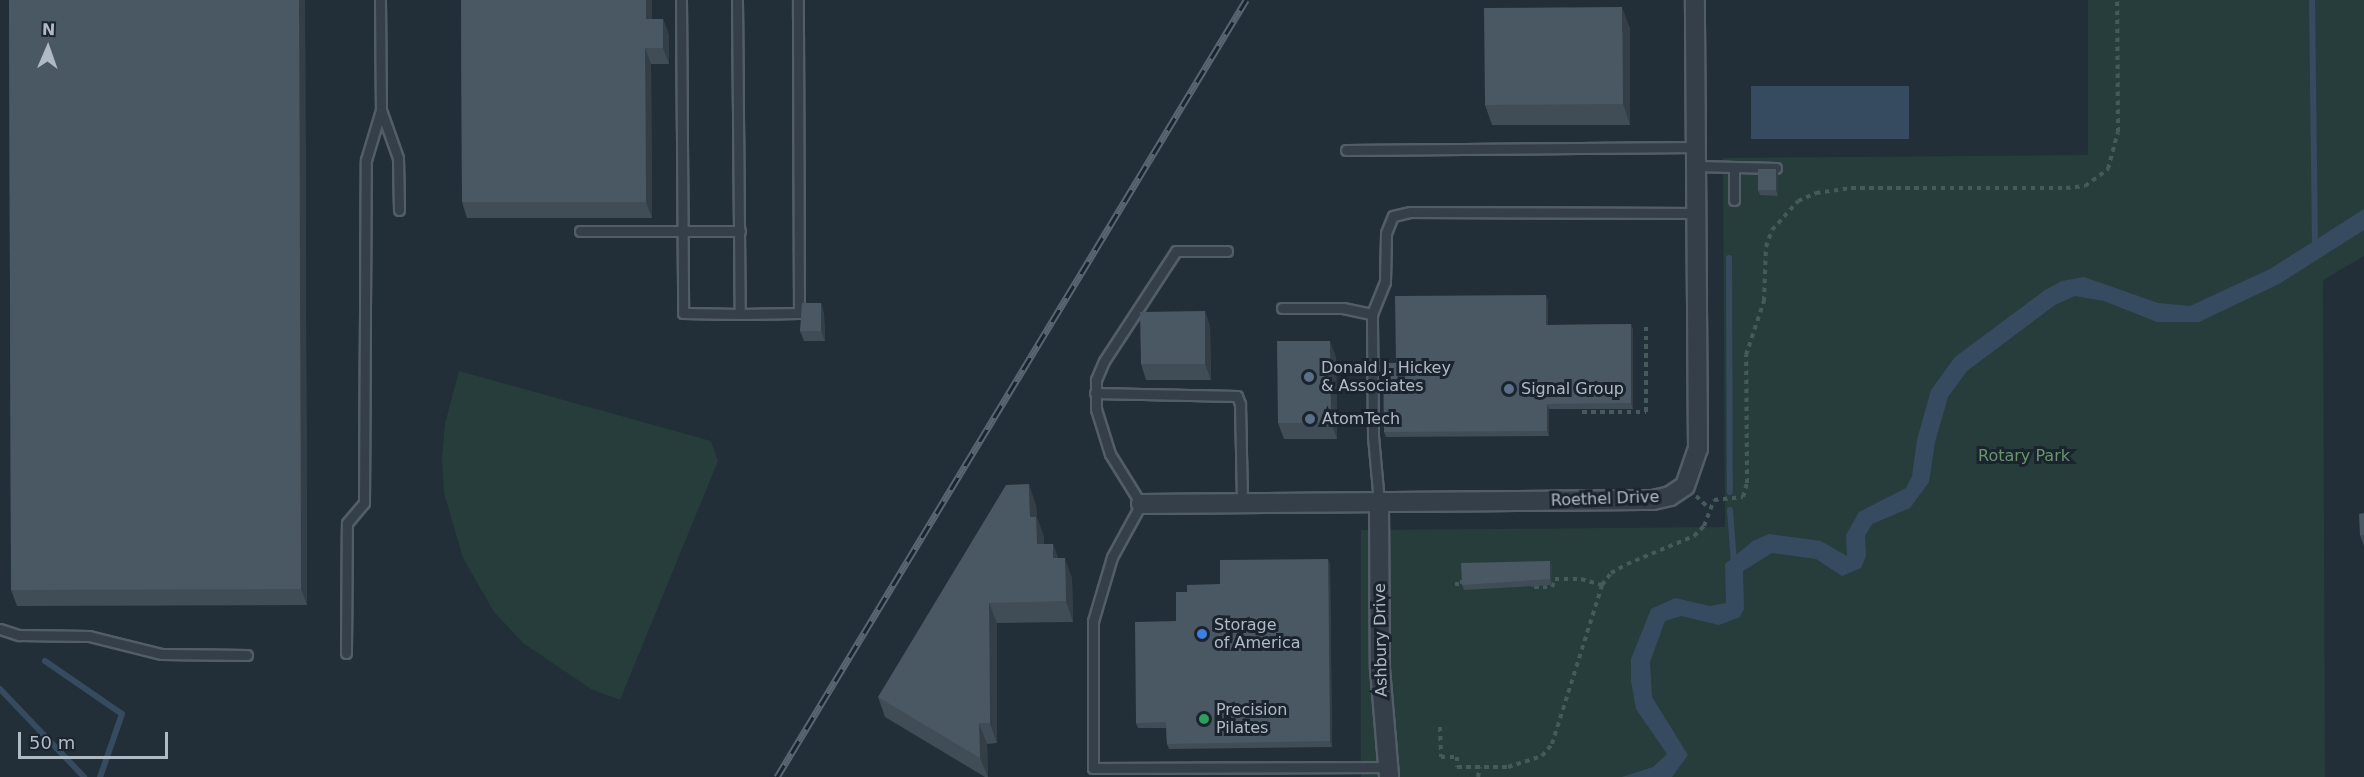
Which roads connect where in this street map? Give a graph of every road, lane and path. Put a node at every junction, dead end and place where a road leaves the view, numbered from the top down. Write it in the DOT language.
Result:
graph roads {
  1 [pos="380,0"];
  2 [pos="681,0"];
  3 [pos="737,0"];
  4 [pos="798,0"];
  5 [pos="1695,0"];
  6 [pos="2117,0"];
  7 [pos="381,110"];
  8 [pos="1696,147"];
  9 [pos="1346,150"];
  10 [pos="1696,166"];
  11 [pos="1734,167"];
  12 [pos="1776,168"];
  13 [pos="1734,200"];
  14 [pos="399,210"];
  15 [pos="1696,213"];
  16 [pos="580,231"];
  17 [pos="683,231"];
  18 [pos="740,231"];
  19 [pos="1227,251"];
  20 [pos="1282,308"];
  21 [pos="740,314"];
  22 [pos="1372,315"];
  23 [pos="1646,326"];
  24 [pos="1095,393"];
  25 [pos="1582,412"];
  26 [pos="1379,502"];
  27 [pos="1242,503"];
  28 [pos="1141,504"];
  29 [pos="1464,579"];
  30 [pos="1523,579"];
  31 [pos="1455,584"];
  32 [pos="1602,585"];
  33 [pos="0,629"];
  34 [pos="346,653"];
  35 [pos="247,655"];
  36 [pos="1440,727"];
  37 [pos="1480,767"];
  38 [pos="1388,772"];
  39 [pos="1478,777"];
  1 -- 7 [label="lane"];
  2 -- 17 [label="lane"];
  3 -- 18 [label="lane"];
  4 -- 21 [label="lane"];
  5 -- 8 [label="street, Roethel Drive"];
  6 -- 32 [label="path"];
  7 -- 14 [label="lane"];
  7 -- 34 [label="lane"];
  8 -- 9 [label="lane"];
  8 -- 10 [label="street, Roethel Drive"];
  10 -- 11 [label="lane"];
  10 -- 15 [label="street, Roethel Drive"];
  11 -- 12 [label="lane"];
  11 -- 13 [label="lane"];
  15 -- 22 [label="lane"];
  15 -- 26 [label="street, Roethel Drive"];
  16 -- 17 [label="lane"];
  17 -- 18 [label="lane"];
  17 -- 21 [label="lane"];
  18 -- 21 [label="lane"];
  19 -- 24 [label="lane"];
  20 -- 22 [label="lane"];
  22 -- 26 [label="lane"];
  23 -- 25 [label="path"];
  24 -- 27 [label="lane"];
  24 -- 28 [label="lane"];
  26 -- 27 [label="street, Roethel Drive"];
  26 -- 38 [label="street, Ashbury Drive"];
  27 -- 28 [label="street, Roethel Drive"];
  28 -- 38 [label="lane"];
  29 -- 31 [label="path"];
  30 -- 32 [label="path"];
  32 -- 37 [label="path"];
  33 -- 35 [label="lane"];
  36 -- 37 [label="path"];
  37 -- 39 [label="path"];
}
